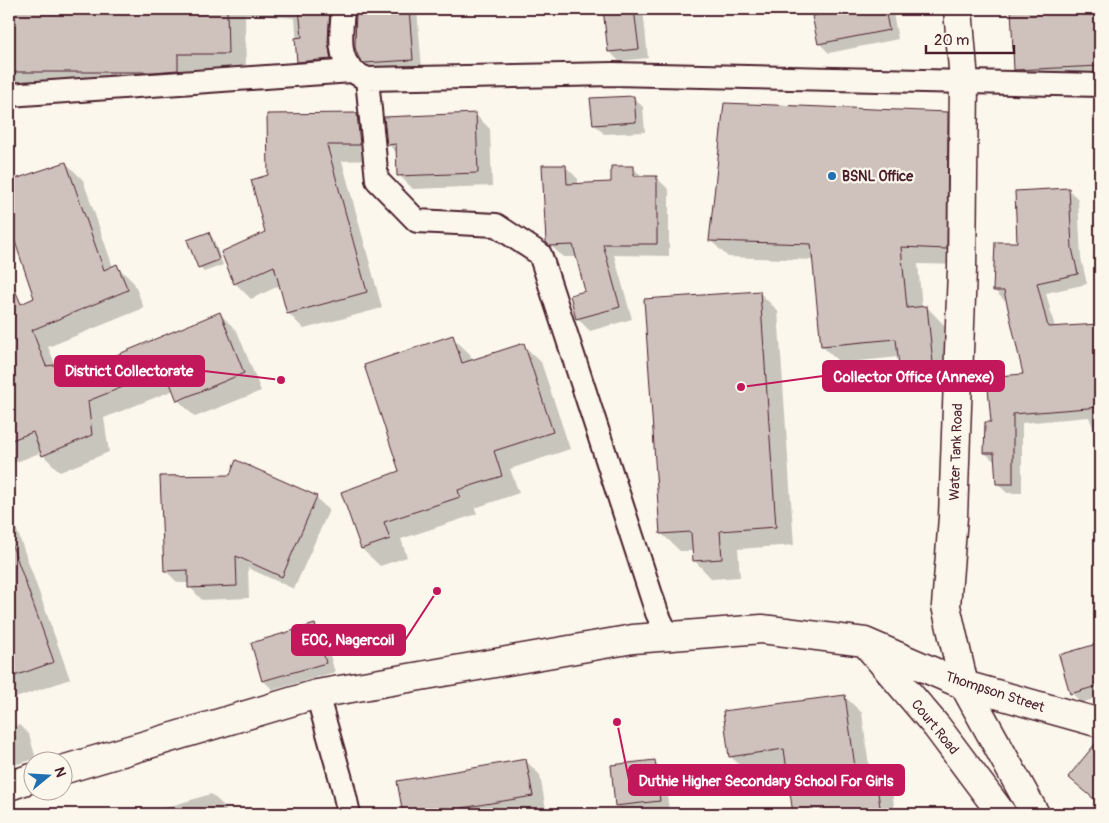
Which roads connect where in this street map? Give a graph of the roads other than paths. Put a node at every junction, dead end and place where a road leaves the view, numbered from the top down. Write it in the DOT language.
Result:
graph roads {
  1 [pos="343,9"];
  2 [pos="958,9"];
  3 [pos="360,75"];
  4 [pos="964,81"];
  5 [pos="1100,85"];
  6 [pos="9,95"];
  7 [pos="668,636"];
  8 [pos="865,642"];
  9 [pos="964,685"];
  10 [pos="317,694"];
  11 [pos="1100,723"];
  12 [pos="72,767"];
  13 [pos="22,781"];
  14 [pos="9,786"];
  15 [pos="349,814"];
  16 [pos="1002,814"];
  17 [pos="1035,814"];
  1 -- 3 [label="street"];
  2 -- 4 [label="main road, Water Tank Road"];
  3 -- 4 [label="street"];
  3 -- 6 [label="street"];
  3 -- 7 [label="street"];
  4 -- 5 [label="street"];
  4 -- 9 [label="main road, Water Tank Road"];
  7 -- 8 [label="main road, Thompson Street"];
  7 -- 10 [label="main road, Thompson Street"];
  8 -- 9 [label="main road, Thompson Street"];
  8 -- 16 [label="main road, Court Road"];
  9 -- 11 [label="main road, Thompson Street"];
  9 -- 17 [label="main road, Water Tank Road"];
  10 -- 12 [label="main road, Thompson Street"];
  10 -- 15 [label="street"];
  13 -- 14 [label="main road"];
}
